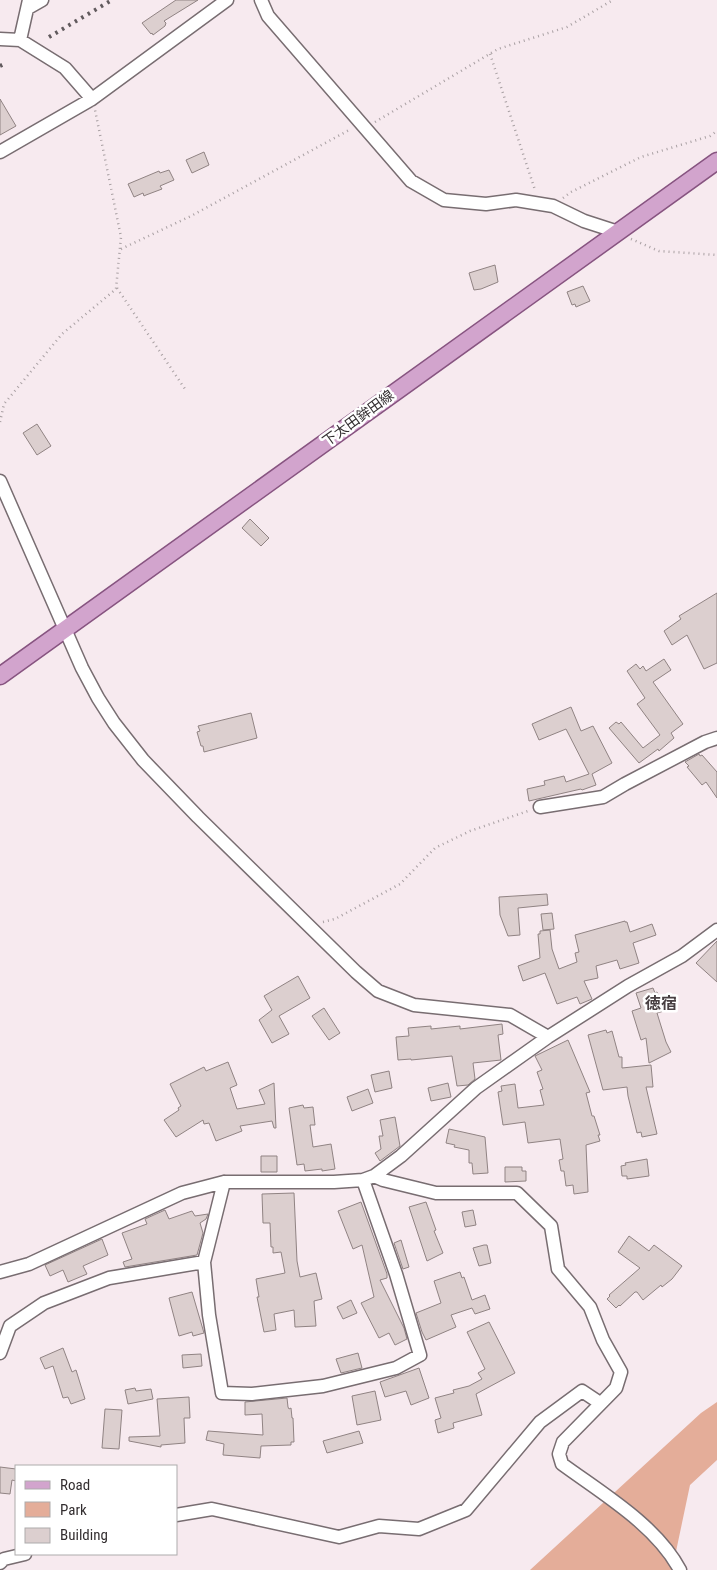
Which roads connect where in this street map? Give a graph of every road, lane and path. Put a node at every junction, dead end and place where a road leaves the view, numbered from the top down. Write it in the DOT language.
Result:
graph roads {
  1 [pos="42,0"];
  2 [pos="228,0"];
  3 [pos="260,0"];
  4 [pos="612,0"];
  5 [pos="28,4"];
  6 [pos="0,39"];
  7 [pos="20,40"];
  8 [pos="490,54"];
  9 [pos="92,99"];
  10 [pos="363,125"];
  11 [pos="717,131"];
  12 [pos="0,152"];
  13 [pos="717,161"];
  14 [pos="539,204"];
  15 [pos="553,206"];
  16 [pos="618,232"];
  17 [pos="120,249"];
  18 [pos="717,255"];
  19 [pos="116,287"];
  20 [pos="185,389"];
  21 [pos="0,422"];
  22 [pos="0,481"];
  23 [pos="65,628"];
  24 [pos="0,676"];
  25 [pos="717,738"];
  26 [pos="717,748"];
  27 [pos="540,807"];
  28 [pos="310,926"];
  29 [pos="717,930"];
  30 [pos="548,1037"];
  31 [pos="368,1178"];
  32 [pos="224,1182"];
  33 [pos="204,1262"];
  34 [pos="0,1272"];
  35 [pos="0,1352"];
  36 [pos="600,1404"];
  37 [pos="178,1515"];
  38 [pos="22,1555"];
  39 [pos="0,1564"];
  40 [pos="680,1570"];
  1 -- 5 [label="street"];
  2 -- 9 [label="street"];
  3 -- 10 [label="street"];
  4 -- 8 [label="path"];
  5 -- 7 [label="street"];
  6 -- 7 [label="street"];
  7 -- 9 [label="street"];
  8 -- 10 [label="path"];
  8 -- 14 [label="path"];
  9 -- 12 [label="street"];
  9 -- 17 [label="path"];
  10 -- 14 [label="street"];
  10 -- 17 [label="path"];
  11 -- 15 [label="path"];
  13 -- 16 [label="main road, 下太田鉾田線"];
  14 -- 15 [label="street"];
  15 -- 16 [label="street"];
  16 -- 18 [label="path"];
  16 -- 23 [label="main road, 下太田鉾田線"];
  17 -- 19 [label="path"];
  19 -- 20 [label="path"];
  19 -- 21 [label="path"];
  22 -- 23 [label="street"];
  23 -- 24 [label="main road, 下太田鉾田線"];
  23 -- 28 [label="street"];
  25 -- 26 [label="street"];
  25 -- 27 [label="street"];
  27 -- 28 [label="path"];
  28 -- 30 [label="street"];
  29 -- 30 [label="street"];
  30 -- 31 [label="street"];
  31 -- 32 [label="street"];
  31 -- 33 [label="street"];
  31 -- 36 [label="street"];
  32 -- 33 [label="street"];
  32 -- 34 [label="street"];
  33 -- 35 [label="street"];
  36 -- 37 [label="street"];
  36 -- 40 [label="street"];
  38 -- 39 [label="street"];
}
